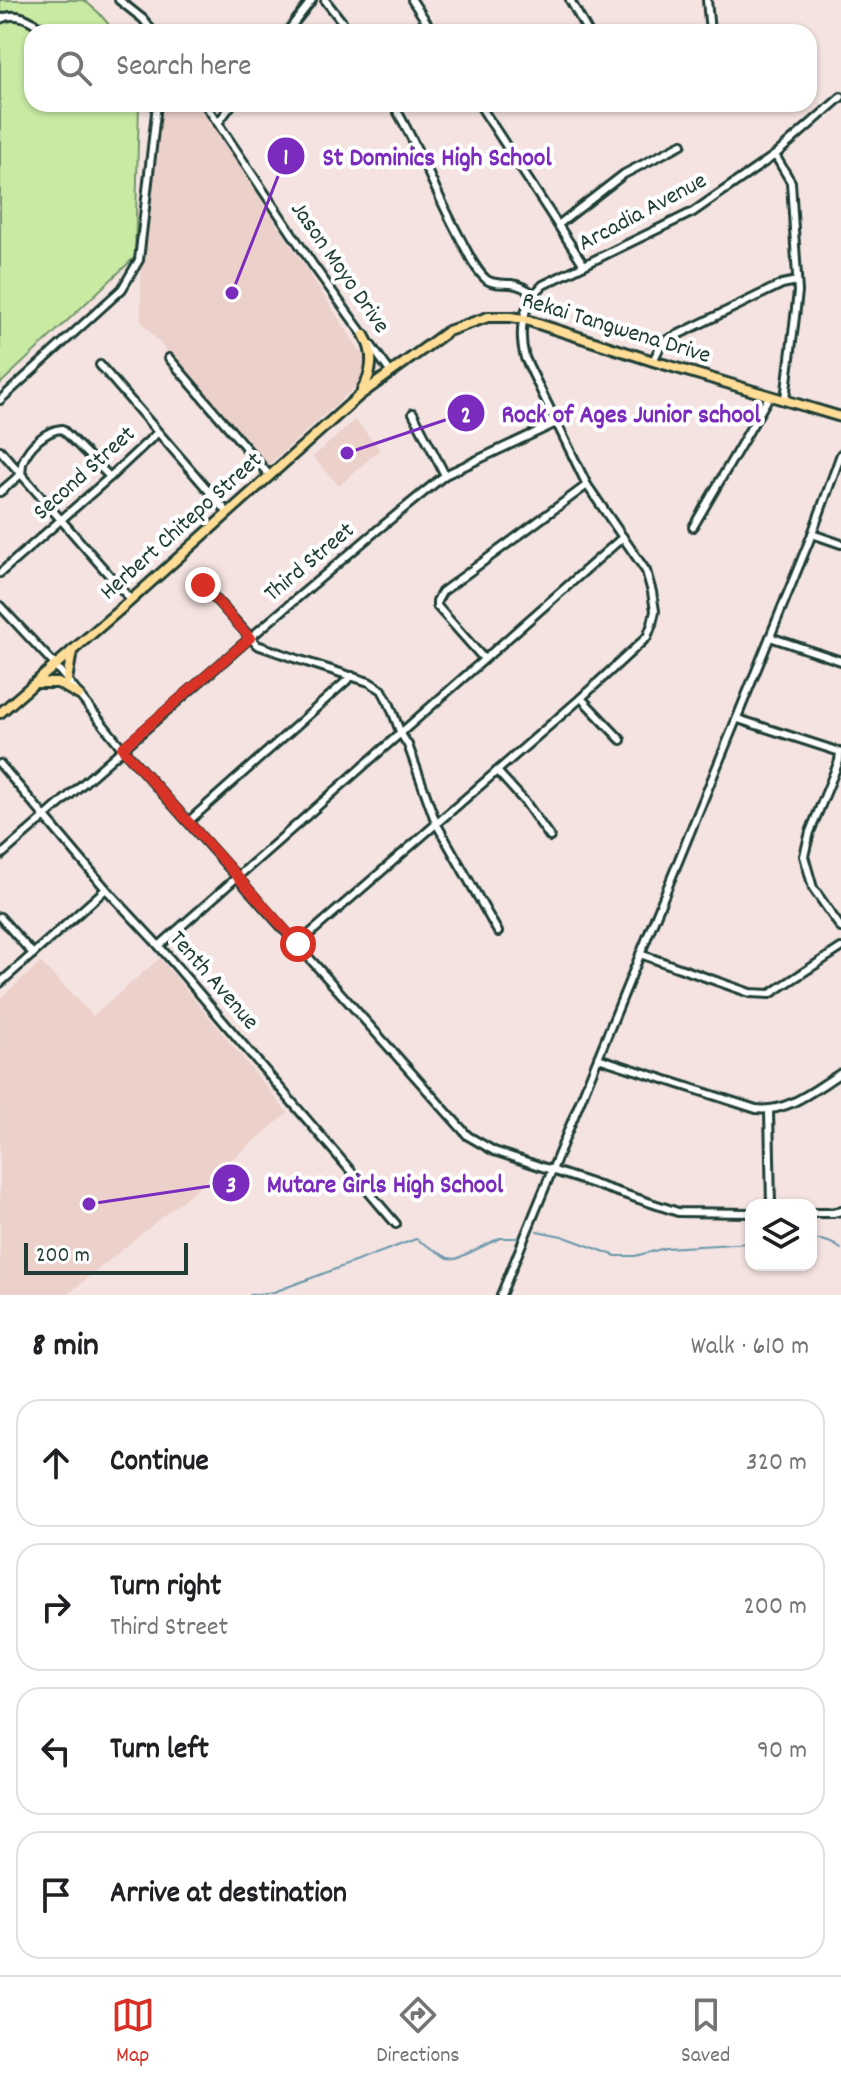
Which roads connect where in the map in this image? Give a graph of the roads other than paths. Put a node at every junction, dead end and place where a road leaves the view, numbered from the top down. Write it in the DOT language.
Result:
graph roads {
  1 [pos="119,0"];
  2 [pos="312,0"];
  3 [pos="325,0"];
  4 [pos="412,0"];
  5 [pos="570,0"];
  6 [pos="707,0"];
  7 [pos="0,19"];
  8 [pos="37,24"];
  9 [pos="147,24"];
  10 [pos="293,24"];
  11 [pos="344,24"];
  12 [pos="428,24"];
  13 [pos="584,24"];
  14 [pos="709,24"];
  15 [pos="841,97"];
  16 [pos="156,112"];
  17 [pos="210,112"];
  18 [pos="226,112"];
  19 [pos="398,112"];
  20 [pos="484,112"];
  21 [pos="218,123"];
  22 [pos="682,144"];
  23 [pos="775,155"];
  24 [pos="558,225"];
  25 [pos="584,265"];
  26 [pos="797,281"];
  27 [pos="533,294"];
  28 [pos="523,319"];
  29 [pos="364,335"];
  30 [pos="169,358"];
  31 [pos="653,361"];
  32 [pos="100,365"];
  33 [pos="391,373"];
  34 [pos="360,395"];
  35 [pos="770,395"];
  36 [pos="785,399"];
  37 [pos="0,400"];
  38 [pos="413,413"];
  39 [pos="841,417"];
  40 [pos="556,423"];
  41 [pos="157,433"];
  42 [pos="0,450"];
  43 [pos="841,454"];
  44 [pos="21,474"];
  45 [pos="445,475"];
  46 [pos="270,476"];
  47 [pos="110,477"];
  48 [pos="587,485"];
  49 [pos="0,492"];
  50 [pos="228,513"];
  51 [pos="62,519"];
  52 [pos="693,527"];
  53 [pos="812,534"];
  54 [pos="623,537"];
  55 [pos="841,544"];
  56 [pos="0,573"];
  57 [pos="203,585"];
  58 [pos="131,600"];
  59 [pos="0,606"];
  60 [pos="770,637"];
  61 [pos="250,638"];
  62 [pos="72,650"];
  63 [pos="484,659"];
  64 [pos="841,661"];
  65 [pos="55,665"];
  66 [pos="352,676"];
  67 [pos="67,680"];
  68 [pos="34,684"];
  69 [pos="79,695"];
  70 [pos="581,698"];
  71 [pos="0,713"];
  72 [pos="738,719"];
  73 [pos="401,734"];
  74 [pos="621,740"];
  75 [pos="122,748"];
  76 [pos="841,752"];
  77 [pos="0,764"];
  78 [pos="497,771"];
  79 [pos="45,817"];
  80 [pos="189,821"];
  81 [pos="436,823"];
  82 [pos="550,837"];
  83 [pos="0,856"];
  84 [pos="237,876"];
  85 [pos="106,889"];
  86 [pos="0,917"];
  87 [pos="841,928"];
  88 [pos="498,932"];
  89 [pos="298,944"];
  90 [pos="159,946"];
  91 [pos="841,948"];
  92 [pos="33,954"];
  93 [pos="640,954"];
  94 [pos="0,983"];
  95 [pos="598,1058"];
  96 [pos="841,1073"];
  97 [pos="769,1111"];
  98 [pos="553,1171"];
  99 [pos="771,1199"];
  100 [pos="841,1211"];
  101 [pos="745,1213"];
  102 [pos="817,1213"];
  103 [pos="396,1224"];
  104 [pos="501,1295"];
  1 -- 9 [label="street"];
  2 -- 10 [label="street"];
  3 -- 11 [label="street"];
  4 -- 12 [label="street"];
  5 -- 13 [label="street"];
  6 -- 14 [label="street"];
  7 -- 8 [label="street"];
  15 -- 23 [label="street, Arcadia Avenue"];
  16 -- 37 [label="street"];
  17 -- 21 [label="street, Jason Moyo Drive"];
  18 -- 21 [label="street"];
  19 -- 27 [label="street"];
  20 -- 24 [label="street"];
  21 -- 29 [label="street, Jason Moyo Drive"];
  22 -- 24 [label="street"];
  23 -- 25 [label="street, Arcadia Avenue"];
  23 -- 26 [label="street"];
  24 -- 25 [label="street"];
  25 -- 27 [label="street, Arcadia Avenue"];
  26 -- 31 [label="street"];
  26 -- 36 [label="street"];
  27 -- 28 [label="street"];
  28 -- 31 [label="main road, Rekai Tangwena Drive"];
  28 -- 33 [label="main road, Rekai Tangwena Drive"];
  28 -- 40 [label="street"];
  29 -- 33 [label="street, Jason Moyo Drive"];
  29 -- 34 [label="main road"];
  30 -- 46 [label="street"];
  31 -- 35 [label="main road, Rekai Tangwena Drive"];
  32 -- 41 [label="street"];
  33 -- 34 [label="main road, Herbert Chitepo Street"];
  34 -- 46 [label="main road, Herbert Chitepo Street"];
  35 -- 36 [label="main road, Rekai Tangwena Drive"];
  35 -- 52 [label="street"];
  36 -- 39 [label="main road, Rekai Tangwena Drive"];
  38 -- 45 [label="street"];
  40 -- 45 [label="street, Third Street"];
  40 -- 48 [label="street"];
  41 -- 47 [label="street, Second Street"];
  41 -- 50 [label="street"];
  42 -- 44 [label="street"];
  43 -- 53 [label="street"];
  44 -- 47 [label="street"];
  44 -- 49 [label="street"];
  44 -- 51 [label="street"];
  45 -- 61 [label="street, Third Street"];
  46 -- 50 [label="main road, Herbert Chitepo Street"];
  47 -- 51 [label="street, Second Street"];
  48 -- 54 [label="street"];
  48 -- 63 [label="street"];
  50 -- 58 [label="main road, Herbert Chitepo Street"];
  51 -- 56 [label="street, Second Street"];
  51 -- 58 [label="street"];
  53 -- 55 [label="street"];
  53 -- 60 [label="street"];
  54 -- 63 [label="street"];
  54 -- 70 [label="street"];
  57 -- 61 [label="street"];
  58 -- 62 [label="main road, Herbert Chitepo Street"];
  59 -- 65 [label="street"];
  60 -- 64 [label="street"];
  60 -- 72 [label="street"];
  61 -- 66 [label="street"];
  61 -- 75 [label="street, Third Street"];
  62 -- 65 [label="main road, Herbert Chitepo Street"];
  62 -- 67 [label="main road"];
  63 -- 73 [label="street"];
  65 -- 67 [label="street"];
  65 -- 68 [label="main road, Herbert Chitepo Street"];
  66 -- 73 [label="street"];
  66 -- 80 [label="street"];
  67 -- 69 [label="street"];
  68 -- 69 [label="main road"];
  68 -- 71 [label="main road, Herbert Chitepo Street"];
  69 -- 75 [label="street"];
  70 -- 74 [label="street"];
  70 -- 78 [label="street"];
  72 -- 76 [label="street"];
  72 -- 93 [label="street"];
  73 -- 81 [label="street"];
  73 -- 84 [label="street"];
  75 -- 79 [label="street, Third Street"];
  75 -- 80 [label="street"];
  76 -- 87 [label="street"];
  77 -- 79 [label="street, Tenth Avenue"];
  78 -- 81 [label="street"];
  78 -- 82 [label="street"];
  79 -- 83 [label="street, Third Street"];
  79 -- 85 [label="street, Tenth Avenue"];
  80 -- 84 [label="street"];
  81 -- 88 [label="street"];
  81 -- 89 [label="street"];
  84 -- 89 [label="street"];
  84 -- 90 [label="street"];
  85 -- 90 [label="street, Tenth Avenue"];
  85 -- 92 [label="street"];
  86 -- 92 [label="street"];
  89 -- 98 [label="street"];
  90 -- 103 [label="street, Tenth Avenue"];
  91 -- 93 [label="street"];
  92 -- 94 [label="street"];
  93 -- 95 [label="street"];
  95 -- 97 [label="street"];
  95 -- 98 [label="street"];
  96 -- 97 [label="street"];
  97 -- 99 [label="street"];
  98 -- 101 [label="street"];
  98 -- 104 [label="street"];
  100 -- 102 [label="street"];
}
